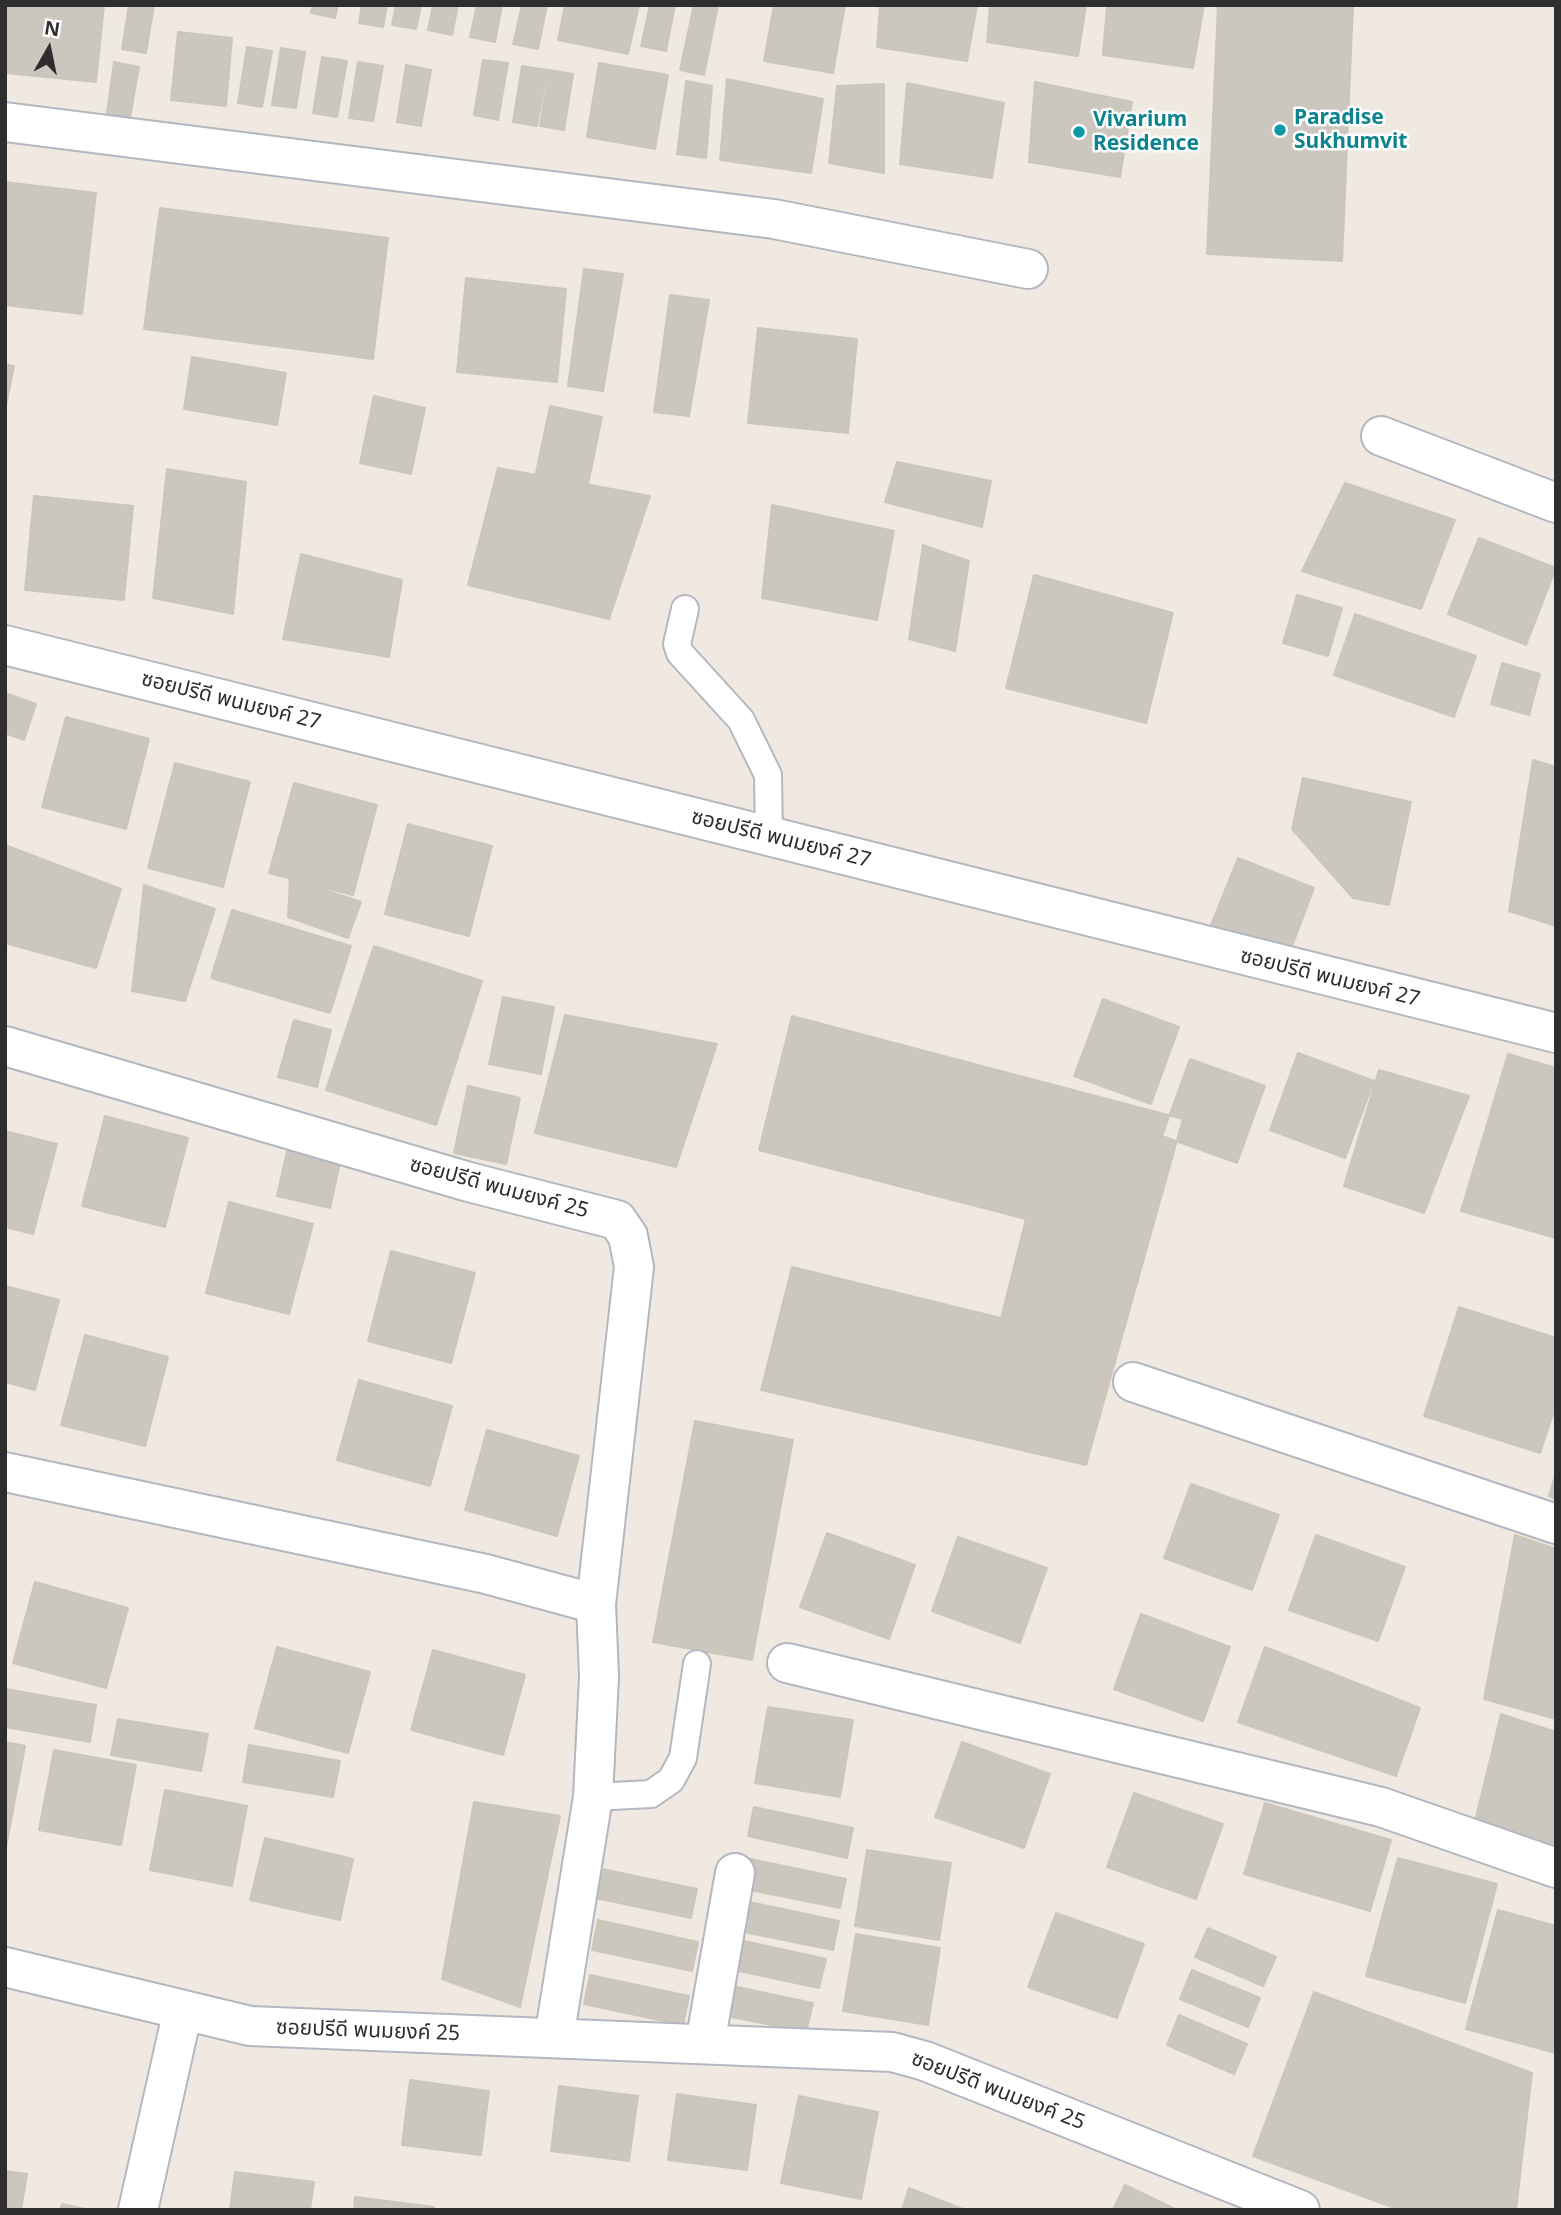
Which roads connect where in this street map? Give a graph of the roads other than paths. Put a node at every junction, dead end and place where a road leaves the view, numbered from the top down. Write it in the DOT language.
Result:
graph roads {
  1 [pos="5,122"];
  2 [pos="1028,269"];
  3 [pos="1381,436"];
  4 [pos="1556,503"];
  5 [pos="685,609"];
  6 [pos="5,645"];
  7 [pos="769,836"];
  8 [pos="1556,1033"];
  9 [pos="5,1046"];
  10 [pos="1133,1382"];
  11 [pos="5,1472"];
  12 [pos="1556,1524"];
  13 [pos="596,1604"];
  14 [pos="787,1663"];
  15 [pos="697,1664"];
  16 [pos="593,1797"];
  17 [pos="1556,1868"];
  18 [pos="735,1873"];
  19 [pos="5,1967"];
  20 [pos="183,2010"];
  21 [pos="554,2038"];
  22 [pos="705,2044"];
  23 [pos="138,2210"];
  24 [pos="1300,2210"];
  1 -- 2 [label="street"];
  3 -- 4 [label="street"];
  5 -- 7 [label="lane"];
  6 -- 7 [label="street, ซอยปรีดี พนมยงค์ 27"];
  7 -- 8 [label="street, ซอยปรีดี พนมยงค์ 27"];
  9 -- 13 [label="street, ซอยปรีดี พนมยงค์ 25"];
  10 -- 12 [label="street"];
  11 -- 13 [label="street"];
  13 -- 16 [label="street, ซอยปรีดี พนมยงค์ 25"];
  14 -- 17 [label="street"];
  15 -- 16 [label="lane"];
  16 -- 21 [label="street, ซอยปรีดี พนมยงค์ 25"];
  18 -- 22 [label="street"];
  19 -- 20 [label="street, ซอยปรีดี พนมยงค์ 25"];
  20 -- 21 [label="street, ซอยปรีดี พนมยงค์ 25"];
  20 -- 23 [label="street"];
  21 -- 22 [label="street, ซอยปรีดี พนมยงค์ 25"];
  22 -- 24 [label="street, ซอยปรีดี พนมยงค์ 25"];
}
